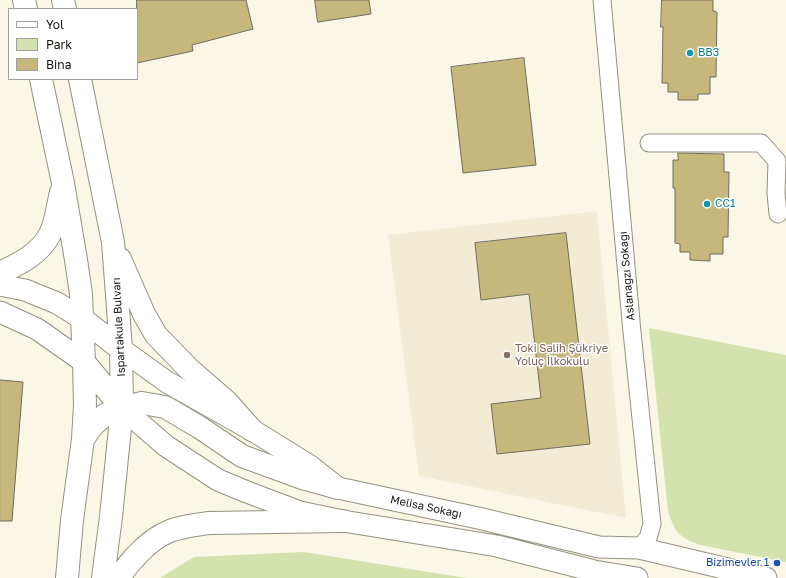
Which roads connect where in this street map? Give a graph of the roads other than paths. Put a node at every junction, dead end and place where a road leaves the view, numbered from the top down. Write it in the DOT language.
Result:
graph roads {
  1 [pos="602,0"];
  2 [pos="41,80"];
  3 [pos="80,80"];
  4 [pos="648,143"];
  5 [pos="63,183"];
  6 [pos="778,214"];
  7 [pos="113,242"];
  8 [pos="0,273"];
  9 [pos="0,284"];
  10 [pos="0,312"];
  11 [pos="81,318"];
  12 [pos="122,349"];
  13 [pos="84,362"];
  14 [pos="122,408"];
  15 [pos="252,430"];
  16 [pos="83,439"];
  17 [pos="338,488"];
  18 [pos="343,521"];
  19 [pos="638,548"];
  20 [pos="67,578"];
  21 [pos="103,578"];
  22 [pos="120,578"];
  23 [pos="636,578"];
  24 [pos="766,578"];
  1 -- 19 [label="street, Aslanağzı Sokağı"];
  2 -- 5 [label="main road"];
  3 -- 7 [label="main road, Ispartakule Bulvarı"];
  4 -- 6 [label="street"];
  5 -- 8 [label="main road"];
  5 -- 11 [label="main road"];
  7 -- 12 [label="main road, Ispartakule Bulvarı"];
  7 -- 15 [label="main road"];
  9 -- 11 [label="street"];
  10 -- 13 [label="street"];
  11 -- 12 [label="main road"];
  11 -- 13 [label="main road"];
  12 -- 14 [label="main road, Ispartakule Bulvarı"];
  12 -- 15 [label="street, Melisa Sokağı"];
  13 -- 14 [label="main road"];
  13 -- 16 [label="main road"];
  14 -- 16 [label="main road"];
  14 -- 17 [label="main road"];
  14 -- 18 [label="street"];
  14 -- 21 [label="main road, Ispartakule Bulvarı"];
  15 -- 17 [label="street, Melisa Sokağı"];
  16 -- 20 [label="main road"];
  17 -- 19 [label="street, Melisa Sokağı"];
  18 -- 22 [label="main road"];
  18 -- 23 [label="street"];
  19 -- 24 [label="street, Melisa Sokağı"];
}
